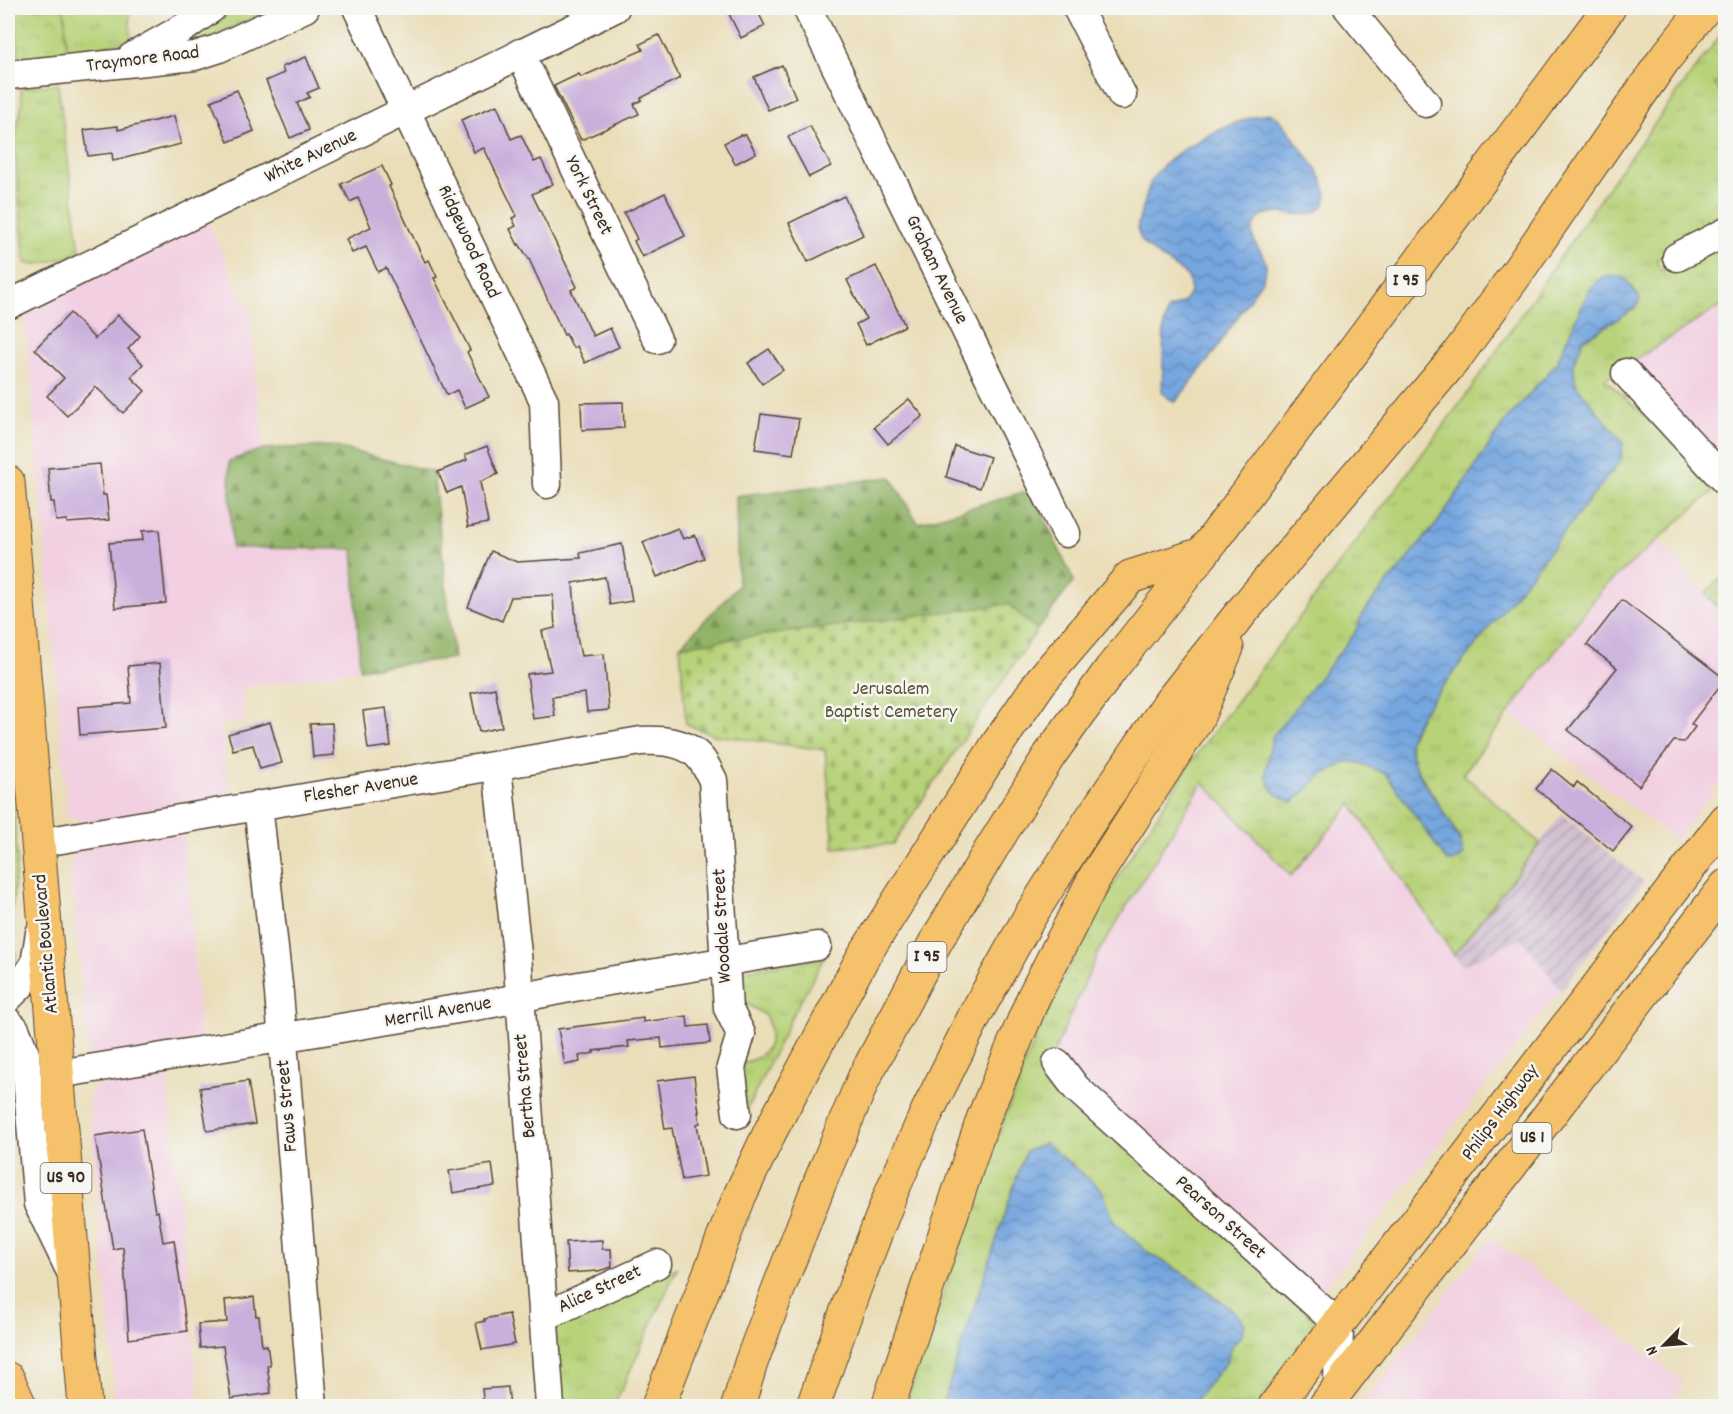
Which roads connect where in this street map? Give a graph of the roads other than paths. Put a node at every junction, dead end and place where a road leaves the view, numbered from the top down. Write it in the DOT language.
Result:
graph roads {
  1 [pos="212,8"];
  2 [pos="305,8"];
  3 [pos="357,8"];
  4 [pos="615,8"];
  5 [pos="807,8"];
  6 [pos="1077,8"];
  7 [pos="1348,8"];
  8 [pos="1609,8"];
  9 [pos="1705,8"];
  10 [pos="520,53"];
  11 [pos="123,63"];
  12 [pos="8,75"];
  13 [pos="1122,95"];
  14 [pos="1426,103"];
  15 [pos="407,111"];
  16 [pos="1725,232"];
  17 [pos="1677,257"];
  18 [pos="8,305"];
  19 [pos="657,339"];
  20 [pos="1626,373"];
  21 [pos="8,482"];
  22 [pos="1725,482"];
  23 [pos="547,484"];
  24 [pos="1066,533"];
  25 [pos="1202,554"];
  26 [pos="1241,613"];
  27 [pos="683,746"];
  28 [pos="496,767"];
  29 [pos="258,806"];
  30 [pos="1725,820"];
  31 [pos="38,843"];
  32 [pos="1725,886"];
  33 [pos="44,911"];
  34 [pos="817,946"];
  35 [pos="723,963"];
  36 [pos="8,998"];
  37 [pos="519,998"];
  38 [pos="8,1022"];
  39 [pos="282,1038"];
  40 [pos="1056,1064"];
  41 [pos="58,1074"];
  42 [pos="737,1114"];
  43 [pos="740,1196"];
  44 [pos="657,1264"];
  45 [pos="75,1281"];
  46 [pos="543,1317"];
  47 [pos="1339,1325"];
  48 [pos="8,1379"];
  49 [pos="1332,1399"];
  50 [pos="20,1407"];
  51 [pos="84,1407"];
  52 [pos="313,1407"];
  53 [pos="550,1407"];
  54 [pos="634,1407"];
  55 [pos="658,1407"];
  56 [pos="738,1407"];
  57 [pos="813,1407"];
  58 [pos="888,1407"];
  59 [pos="1275,1407"];
  1 -- 11 [label="street"];
  2 -- 11 [label="street, Traymore Road"];
  3 -- 15 [label="street, Ridgewood Road"];
  4 -- 10 [label="street, White Avenue"];
  5 -- 24 [label="street, Graham Avenue"];
  6 -- 13 [label="street"];
  7 -- 14 [label="street"];
  8 -- 25 [label="main road, I 95"];
  9 -- 26 [label="main road"];
  10 -- 15 [label="street, White Avenue"];
  10 -- 19 [label="street, York Street"];
  11 -- 12 [label="street, Traymore Road"];
  15 -- 18 [label="street, White Avenue"];
  15 -- 23 [label="street, Ridgewood Road"];
  16 -- 17 [label="street"];
  20 -- 22 [label="street"];
  21 -- 31 [label="main road, Atlantic Boulevard / US 90"];
  25 -- 43 [label="main road"];
  25 -- 56 [label="main road, I 95"];
  26 -- 57 [label="main road"];
  26 -- 58 [label="main road"];
  27 -- 28 [label="street, Flesher Avenue"];
  27 -- 35 [label="street, Woodale Street"];
  28 -- 29 [label="street, Flesher Avenue"];
  28 -- 37 [label="street, Bertha Street"];
  29 -- 31 [label="street, Flesher Avenue"];
  29 -- 39 [label="street, Faws Street"];
  30 -- 47 [label="main road, Philips Highway / US 1"];
  31 -- 33 [label="main road, Atlantic Boulevard / US 90"];
  32 -- 49 [label="main road, Philips Highway / US 1"];
  33 -- 36 [label="street"];
  33 -- 41 [label="main road, Atlantic Boulevard / US 90"];
  34 -- 35 [label="street, Merrill Avenue"];
  35 -- 37 [label="street, Merrill Avenue"];
  35 -- 42 [label="street, Woodale Street"];
  37 -- 39 [label="street, Merrill Avenue"];
  37 -- 46 [label="street, Bertha Street"];
  38 -- 45 [label="street"];
  39 -- 41 [label="street, Merrill Avenue"];
  39 -- 52 [label="street, Faws Street"];
  40 -- 47 [label="street, Pearson Street"];
  41 -- 45 [label="main road, Atlantic Boulevard / US 90"];
  43 -- 54 [label="main road"];
  43 -- 55 [label="main road"];
  44 -- 46 [label="street, Alice Street"];
  45 -- 51 [label="main road, Atlantic Boulevard / US 90"];
  46 -- 53 [label="street, Bertha Street"];
  47 -- 49 [label="street"];
  47 -- 59 [label="main road, Philips Highway / US 1"];
  48 -- 50 [label="main road"];
}
